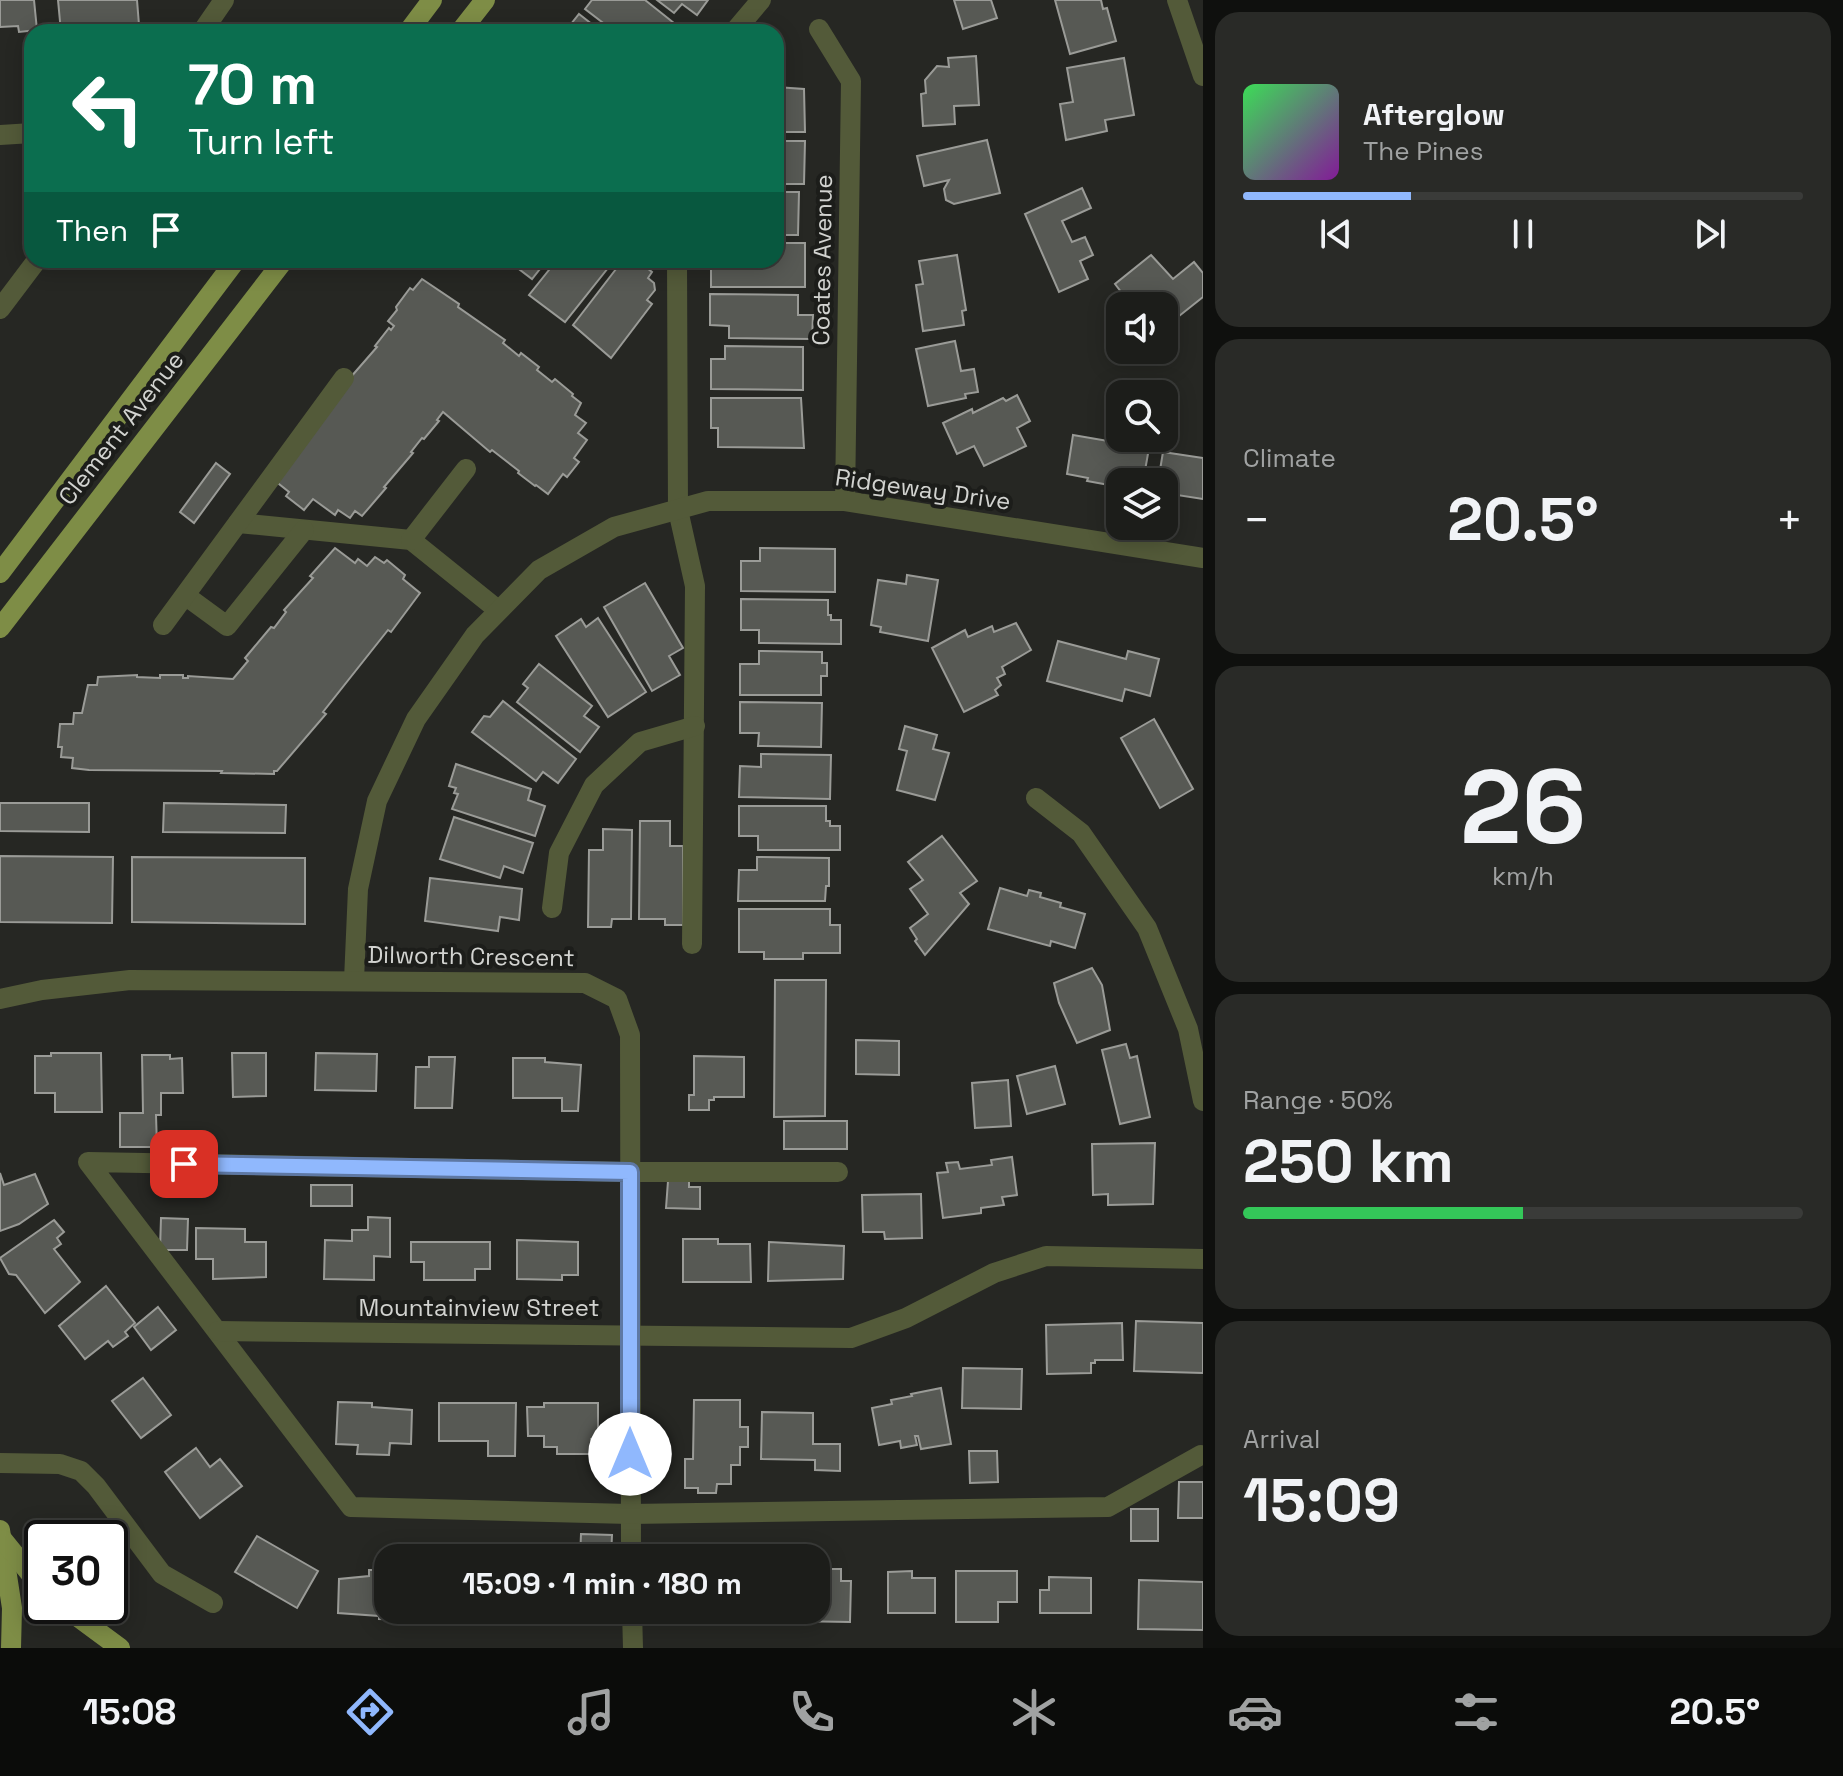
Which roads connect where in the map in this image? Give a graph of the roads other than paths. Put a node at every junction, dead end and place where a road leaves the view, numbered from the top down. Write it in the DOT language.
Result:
graph roads {
  1 [pos="224,0"];
  2 [pos="432,0"];
  3 [pos="485,0"];
  4 [pos="761,0"];
  5 [pos="1177,0"];
  6 [pos="208,24"];
  7 [pos="414,24"];
  8 [pos="466,24"];
  9 [pos="741,24"];
  10 [pos="819,29"];
  11 [pos="1203,76"];
  12 [pos="24,134"];
  13 [pos="0,135"];
  14 [pos="31,268"];
  15 [pos="230,268"];
  16 [pos="278,268"];
  17 [pos="677,268"];
  18 [pos="0,309"];
  19 [pos="344,378"];
  20 [pos="466,469"];
  21 [pos="845,501"];
  22 [pos="678,510"];
  23 [pos="238,523"];
  24 [pos="304,530"];
  25 [pos="411,540"];
  26 [pos="1203,558"];
  27 [pos="0,573"];
  28 [pos="186,596"];
  29 [pos="498,610"];
  30 [pos="163,625"];
  31 [pos="0,628"];
  32 [pos="695,726"];
  33 [pos="1036,798"];
  34 [pos="552,908"];
  35 [pos="692,944"];
  36 [pos="354,980"];
  37 [pos="0,999"];
  38 [pos="1203,1101"];
  39 [pos="630,1172"];
  40 [pos="838,1172"];
  41 [pos="1203,1259"];
  42 [pos="218,1331"];
  43 [pos="630,1335"];
  44 [pos="1201,1455"];
  45 [pos="0,1463"];
  46 [pos="630,1514"];
  47 [pos="1,1539"];
  48 [pos="631,1544"];
  49 [pos="24,1566"];
  50 [pos="213,1603"];
  51 [pos="87,1624"];
  52 [pos="632,1624"];
  53 [pos="11,1648"];
  54 [pos="120,1648"];
  55 [pos="633,1648"];
  1 -- 6 [label="street"];
  2 -- 7 [label="main road"];
  3 -- 8 [label="main road"];
  4 -- 9 [label="street"];
  5 -- 11 [label="street"];
  10 -- 21 [label="street, Coates Avenue"];
  12 -- 13 [label="street"];
  14 -- 18 [label="street"];
  15 -- 27 [label="main road, Clement Avenue"];
  16 -- 31 [label="main road, Clement Avenue"];
  17 -- 22 [label="street"];
  19 -- 23 [label="street"];
  20 -- 25 [label="street"];
  21 -- 22 [label="street, Ridgeway Drive"];
  21 -- 26 [label="street, Ridgeway Drive"];
  22 -- 29 [label="street, Ridgeway Drive"];
  22 -- 32 [label="street"];
  23 -- 24 [label="street"];
  23 -- 28 [label="street"];
  24 -- 25 [label="street"];
  24 -- 28 [label="street"];
  25 -- 29 [label="street"];
  28 -- 30 [label="street"];
  29 -- 36 [label="street, Ridgeway Drive"];
  32 -- 34 [label="street"];
  32 -- 35 [label="street"];
  33 -- 38 [label="street"];
  36 -- 37 [label="street, Dilworth Crescent"];
  36 -- 39 [label="street, Dilworth Crescent"];
  39 -- 40 [label="street"];
  39 -- 42 [label="street"];
  39 -- 43 [label="street, Dilworth Crescent"];
  41 -- 43 [label="street, Mountainview Street"];
  42 -- 43 [label="street, Mountainview Street"];
  42 -- 46 [label="street"];
  43 -- 46 [label="street, Dilworth Crescent"];
  44 -- 46 [label="street"];
  45 -- 50 [label="street"];
  46 -- 48 [label="street, Dilworth Crescent"];
  47 -- 49 [label="main road"];
  47 -- 53 [label="main road"];
  51 -- 54 [label="main road"];
  52 -- 55 [label="street"];
}
